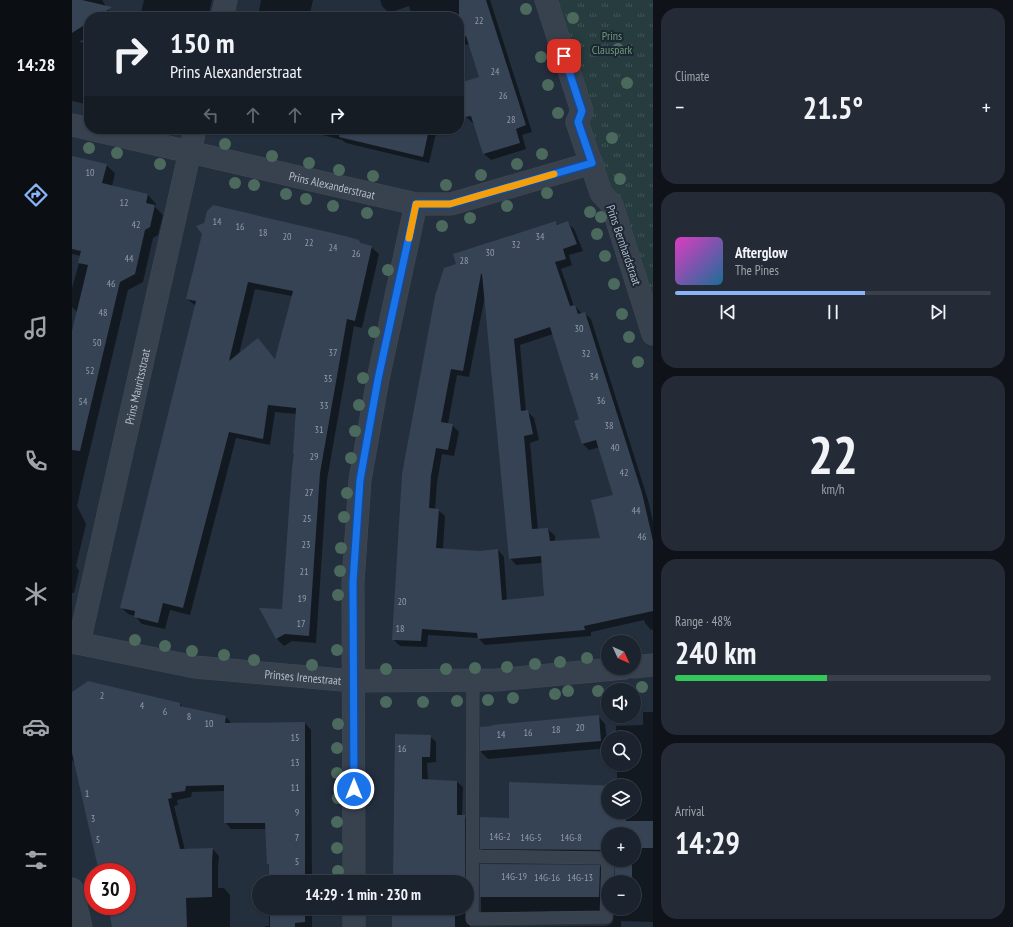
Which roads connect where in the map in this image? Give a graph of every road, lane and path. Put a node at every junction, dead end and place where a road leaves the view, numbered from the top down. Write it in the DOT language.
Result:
graph roads {
  1 [pos="226,0"];
  2 [pos="546,0"];
  3 [pos="223,12"];
  4 [pos="72,125"];
  5 [pos="84,128"];
  6 [pos="111,134"];
  7 [pos="194,134"];
  8 [pos="190,152"];
  9 [pos="592,163"];
  10 [pos="416,204"];
  11 [pos="653,334"];
  12 [pos="74,645"];
  13 [pos="653,665"];
  14 [pos="641,666"];
  15 [pos="601,670"];
  16 [pos="473,680"];
  17 [pos="353,681"];
  18 [pos="472,856"];
  19 [pos="354,875"];
  20 [pos="72,889"];
  21 [pos="354,915"];
  22 [pos="81,927"];
  23 [pos="354,927"];
  1 -- 3 [label="street"];
  2 -- 9 [label="street, Prins Bernhardstraat"];
  4 -- 5 [label="street, Prins Alexanderstraat"];
  6 -- 8 [label="street, Prins Alexanderstraat"];
  7 -- 8 [label="street, Prins Mauritsstraat"];
  8 -- 10 [label="street, Prins Alexanderstraat"];
  8 -- 12 [label="street, Prins Mauritsstraat"];
  9 -- 10 [label="street, Prins Alexanderstraat"];
  9 -- 11 [label="street, Prins Bernhardstraat"];
  10 -- 17 [label="street"];
  12 -- 17 [label="street, Prinses Irenestraat"];
  13 -- 14 [label="street"];
  15 -- 16 [label="street, Prinses Irenestraat"];
  16 -- 17 [label="street, Prinses Irenestraat"];
  16 -- 18 [label="lane"];
  17 -- 19 [label="street"];
  18 -- 18 [label="lane"];
  20 -- 22 [label="street"];
  21 -- 23 [label="street"];
}
